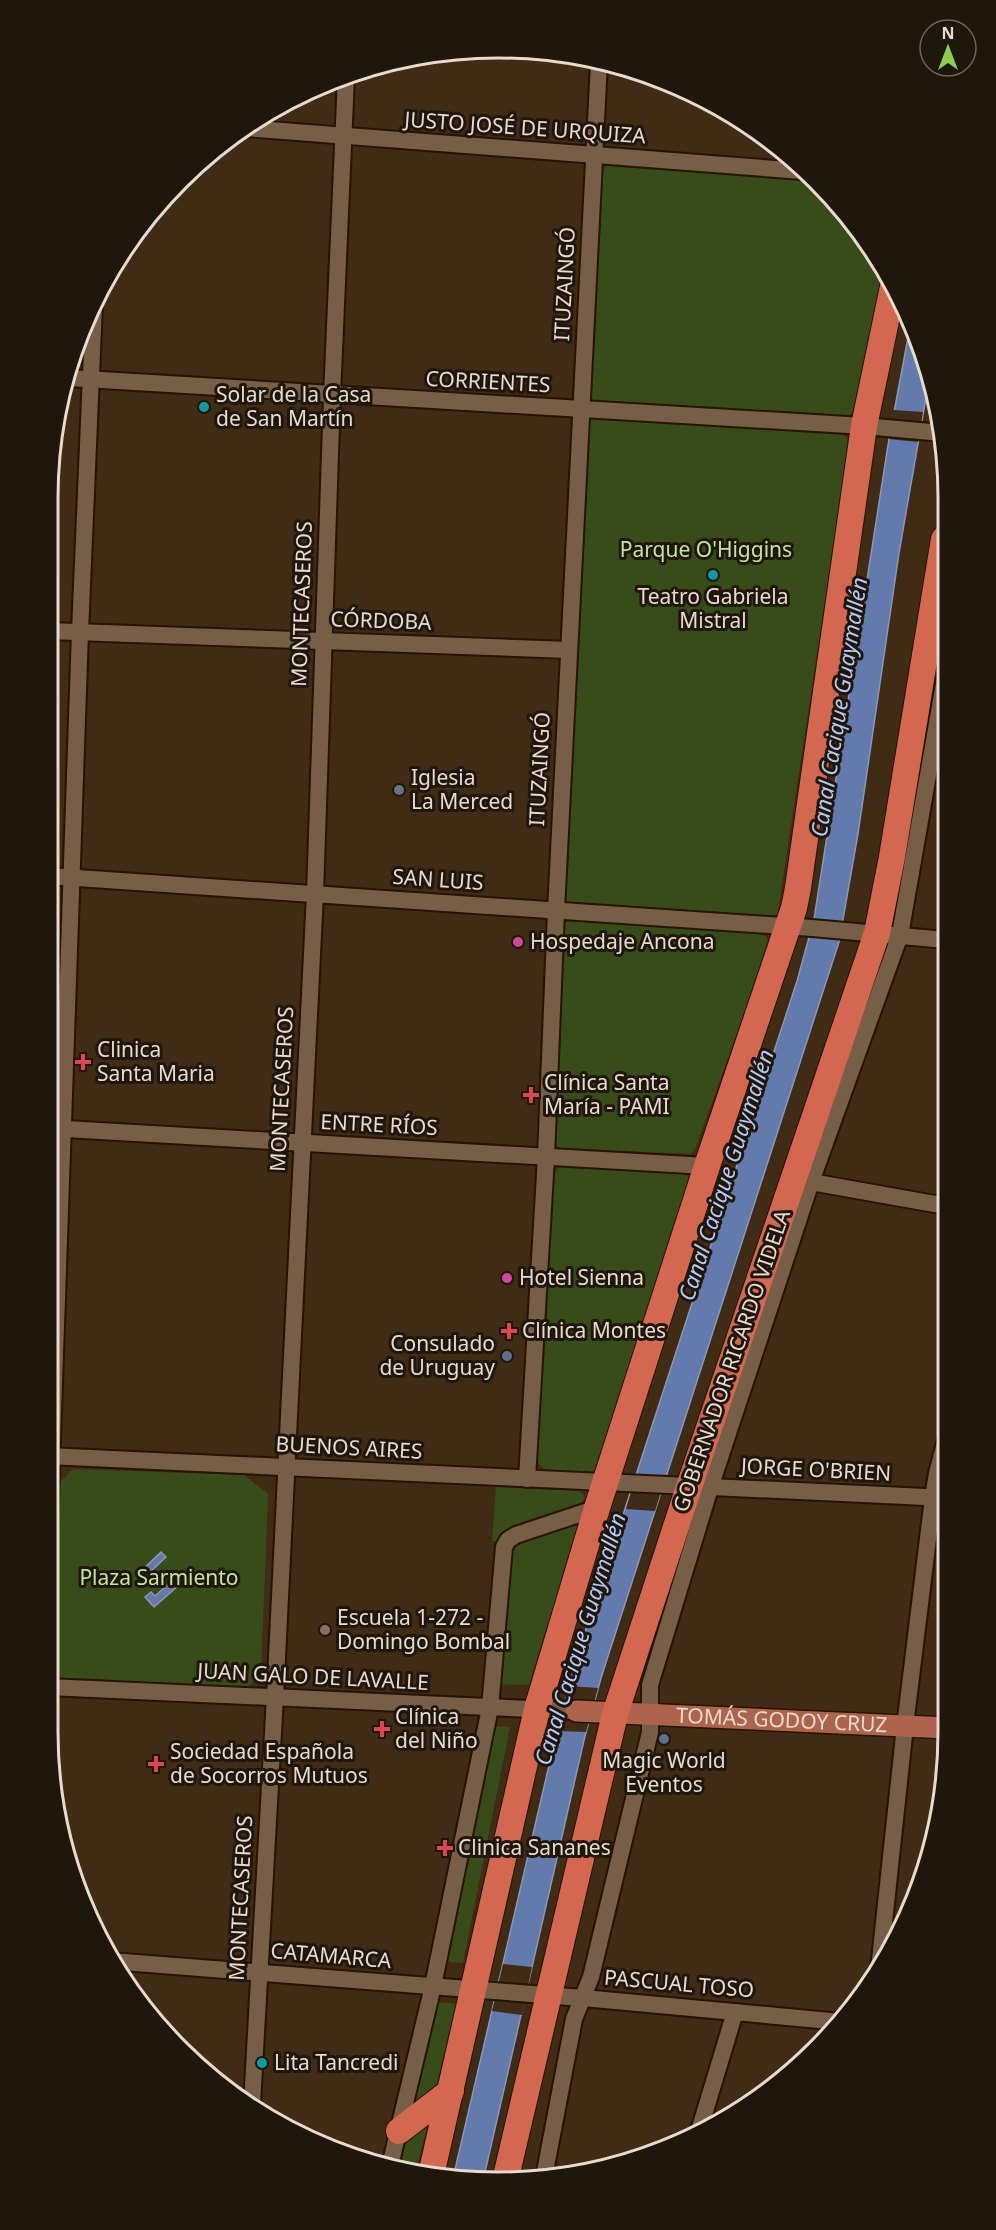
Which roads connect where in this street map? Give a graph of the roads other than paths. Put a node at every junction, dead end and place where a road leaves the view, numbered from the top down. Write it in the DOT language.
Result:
graph roads {
  1 [pos="598,70"];
  2 [pos="346,86"];
  3 [pos="260,129"];
  4 [pos="344,136"];
  5 [pos="594,156"];
  6 [pos="790,170"];
  7 [pos="890,300"];
  8 [pos="93,327"];
  9 [pos="75,378"];
  10 [pos="92,379"];
  11 [pos="332,396"];
  12 [pos="581,411"];
  13 [pos="864,426"];
  14 [pos="932,432"];
  15 [pos="938,575"];
  16 [pos="58,631"];
  17 [pos="80,632"];
  18 [pos="322,641"];
  19 [pos="569,650"];
  20 [pos="938,710"];
  21 [pos="58,877"];
  22 [pos="72,878"];
  23 [pos="315,894"];
  24 [pos="556,911"];
  25 [pos="817,929"];
  26 [pos="889,934"];
  27 [pos="938,939"];
  28 [pos="58,1084"];
  29 [pos="58,1128"];
  30 [pos="302,1143"];
  31 [pos="546,1157"];
  32 [pos="707,1166"];
  33 [pos="811,1182"];
  34 [pos="938,1205"];
  35 [pos="58,1456"];
  36 [pos="285,1468"];
  37 [pos="527,1479"];
  38 [pos="605,1483"];
  39 [pos="648,1485"];
  40 [pos="699,1487"];
  41 [pos="938,1498"];
  42 [pos="597,1508"];
  43 [pos="938,1511"];
  44 [pos="58,1687"];
  45 [pos="275,1697"];
  46 [pos="490,1708"];
  47 [pos="537,1709"];
  48 [pos="586,1712"];
  49 [pos="651,1715"];
  50 [pos="905,1726"];
  51 [pos="938,1728"];
  52 [pos="881,1947"];
  53 [pos="123,1961"];
  54 [pos="260,1972"];
  55 [pos="432,1986"];
  56 [pos="512,1992"];
  57 [pos="584,1998"];
  58 [pos="735,2012"];
  59 [pos="829,2021"];
  60 [pos="451,2091"];
  61 [pos="252,2096"];
  62 [pos="702,2121"];
  63 [pos="399,2132"];
  64 [pos="392,2159"];
  65 [pos="433,2167"];
  66 [pos="546,2169"];
  67 [pos="505,2172"];
  1 -- 5 [label="street, ITUZAINGÓ"];
  2 -- 4 [label="street, MONTECASEROS"];
  3 -- 4 [label="street, JUSTO JOSÉ DE URQUIZA"];
  4 -- 5 [label="street, JUSTO JOSÉ DE URQUIZA"];
  4 -- 11 [label="street, MONTECASEROS"];
  5 -- 6 [label="street, JUSTO JOSÉ DE URQUIZA"];
  5 -- 12 [label="street, ITUZAINGÓ"];
  7 -- 13 [label="highway, GOBERNADOR RICARDO VIDELA"];
  8 -- 10 [label="street"];
  9 -- 10 [label="street, CORRIENTES"];
  10 -- 11 [label="street, CORRIENTES"];
  10 -- 17 [label="street"];
  11 -- 12 [label="street, CORRIENTES"];
  11 -- 18 [label="street, MONTECASEROS"];
  12 -- 13 [label="street, CORRIENTES"];
  12 -- 19 [label="street, ITUZAINGÓ"];
  13 -- 14 [label="street, CORRIENTES"];
  13 -- 25 [label="highway, GOBERNADOR RICARDO VIDELA"];
  15 -- 26 [label="highway, GOBERNADOR RICARDO VIDELA"];
  16 -- 17 [label="street, CÓRDOBA"];
  17 -- 18 [label="street, CÓRDOBA"];
  17 -- 22 [label="street"];
  18 -- 19 [label="street, CÓRDOBA"];
  18 -- 23 [label="street, MONTECASEROS"];
  19 -- 24 [label="street, ITUZAINGÓ"];
  20 -- 26 [label="street"];
  21 -- 22 [label="street, SAN LUIS"];
  22 -- 23 [label="street, SAN LUIS"];
  22 -- 28 [label="street"];
  23 -- 24 [label="street, SAN LUIS"];
  23 -- 30 [label="street, MONTECASEROS"];
  24 -- 25 [label="street, SAN LUIS"];
  24 -- 31 [label="street, ITUZAINGÓ"];
  25 -- 26 [label="street, SAN LUIS"];
  25 -- 32 [label="highway, GOBERNADOR RICARDO VIDELA"];
  26 -- 27 [label="street, SAN LUIS"];
  26 -- 33 [label="street"];
  26 -- 40 [label="highway, GOBERNADOR RICARDO VIDELA"];
  29 -- 30 [label="street, ENTRE RÍOS"];
  30 -- 31 [label="street, ENTRE RÍOS"];
  30 -- 36 [label="street, MONTECASEROS"];
  31 -- 32 [label="street, ENTRE RÍOS"];
  31 -- 37 [label="street, ITUZAINGÓ"];
  32 -- 38 [label="highway, GOBERNADOR RICARDO VIDELA"];
  33 -- 34 [label="street"];
  33 -- 40 [label="street"];
  35 -- 36 [label="street, BUENOS AIRES"];
  36 -- 37 [label="street, BUENOS AIRES"];
  36 -- 45 [label="street, MONTECASEROS"];
  37 -- 38 [label="street, BUENOS AIRES"];
  38 -- 39 [label="street, BUENOS AIRES"];
  38 -- 42 [label="highway, GOBERNADOR RICARDO VIDELA"];
  39 -- 40 [label="street, JORGE O'BRIEN"];
  40 -- 41 [label="street, JORGE O'BRIEN"];
  40 -- 48 [label="highway, GOBERNADOR RICARDO VIDELA"];
  40 -- 49 [label="street"];
  42 -- 46 [label="street"];
  42 -- 47 [label="highway, GOBERNADOR RICARDO VIDELA"];
  43 -- 50 [label="street"];
  44 -- 45 [label="street, JUAN GALO DE LAVALLE"];
  45 -- 46 [label="street, JUAN GALO DE LAVALLE"];
  45 -- 54 [label="street, MONTECASEROS"];
  46 -- 47 [label="street, JUAN GALO DE LAVALLE"];
  46 -- 55 [label="street"];
  47 -- 48 [label="street, JUAN GALO DE LAVALLE"];
  47 -- 56 [label="highway, GOBERNADOR RICARDO VIDELA"];
  48 -- 49 [label="main road, TOMÁS GODOY CRUZ"];
  48 -- 56 [label="highway, GOBERNADOR RICARDO VIDELA"];
  49 -- 50 [label="main road, TOMÁS GODOY CRUZ"];
  49 -- 57 [label="street"];
  50 -- 51 [label="main road, TOMÁS GODOY CRUZ"];
  50 -- 52 [label="street"];
  53 -- 54 [label="street, CATAMARCA"];
  54 -- 55 [label="street, CATAMARCA"];
  54 -- 61 [label="street, MONTECASEROS"];
  55 -- 56 [label="street, CATAMARCA"];
  55 -- 63 [label="street"];
  56 -- 57 [label="street, PASCUAL TOSO"];
  56 -- 60 [label="highway, GOBERNADOR RICARDO VIDELA"];
  56 -- 67 [label="highway, GOBERNADOR RICARDO VIDELA"];
  57 -- 58 [label="street, PASCUAL TOSO"];
  57 -- 66 [label="street"];
  58 -- 59 [label="street, PASCUAL TOSO"];
  58 -- 62 [label="street"];
  60 -- 63 [label="highway"];
  60 -- 65 [label="highway, GOBERNADOR RICARDO VIDELA"];
  63 -- 64 [label="street"];
}
